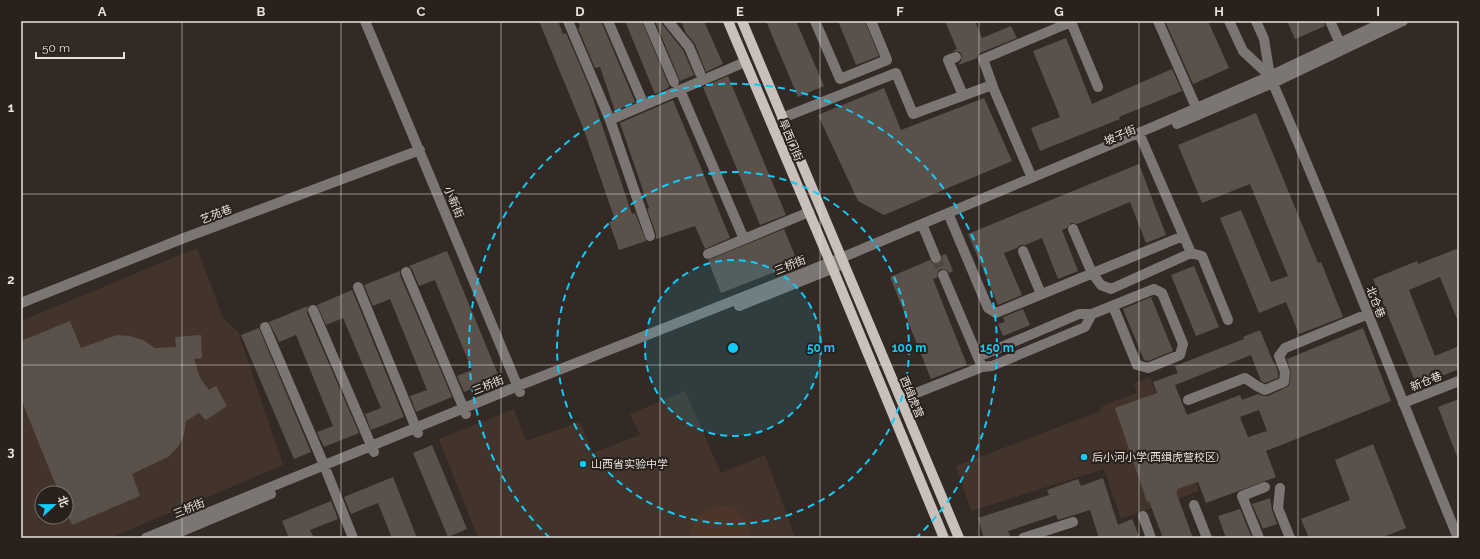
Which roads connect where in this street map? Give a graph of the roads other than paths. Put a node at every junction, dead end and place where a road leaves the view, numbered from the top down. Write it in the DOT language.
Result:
graph roads {
  1 [pos="366,21"];
  2 [pos="568,21"];
  3 [pos="608,21"];
  4 [pos="648,21"];
  5 [pos="668,21"];
  6 [pos="728,21"];
  7 [pos="742,21"];
  8 [pos="815,21"];
  9 [pos="871,21"];
  10 [pos="1158,21"];
  11 [pos="1229,21"];
  12 [pos="1256,21"];
  13 [pos="1330,21"];
  14 [pos="1386,21"];
  15 [pos="1403,21"];
  16 [pos="1342,46"];
  17 [pos="956,57"];
  18 [pos="745,62"];
  19 [pos="700,73"];
  20 [pos="1272,80"];
  21 [pos="677,86"];
  22 [pos="993,86"];
  23 [pos="1098,87"];
  24 [pos="963,95"];
  25 [pos="644,105"];
  26 [pos="1197,112"];
  27 [pos="782,118"];
  28 [pos="610,120"];
  29 [pos="1140,136"];
  30 [pos="420,150"];
  31 [pos="1032,178"];
  32 [pos="809,212"];
  33 [pos="949,216"];
  34 [pos="923,227"];
  35 [pos="1072,229"];
  36 [pos="650,236"];
  37 [pos="1183,236"];
  38 [pos="744,239"];
  39 [pos="1023,251"];
  40 [pos="1191,253"];
  41 [pos="708,254"];
  42 [pos="936,258"];
  43 [pos="842,261"];
  44 [pos="831,266"];
  45 [pos="406,272"];
  46 [pos="1092,273"];
  47 [pos="943,275"];
  48 [pos="358,287"];
  49 [pos="1041,294"];
  50 [pos="21,303"];
  51 [pos="1113,306"];
  52 [pos="313,310"];
  53 [pos="1092,314"];
  54 [pos="1368,314"];
  55 [pos="1228,320"];
  56 [pos="265,327"];
  57 [pos="978,357"];
  58 [pos="982,367"];
  59 [pos="1459,381"];
  60 [pos="519,389"];
  61 [pos="900,399"];
  62 [pos="1188,400"];
  63 [pos="1403,403"];
  64 [pos="464,411"];
  65 [pos="417,431"];
  66 [pos="373,449"];
  67 [pos="326,468"];
  68 [pos="1265,488"];
  69 [pos="1280,488"];
  70 [pos="1194,505"];
  71 [pos="1143,516"];
  72 [pos="1073,522"];
  73 [pos="146,538"];
  74 [pos="166,538"];
  75 [pos="353,538"];
  76 [pos="944,538"];
  77 [pos="959,538"];
  78 [pos="1024,538"];
  79 [pos="1151,538"];
  80 [pos="1207,538"];
  81 [pos="1259,538"];
  82 [pos="1290,538"];
  83 [pos="1458,538"];
  1 -- 30 [label="street, 小新街"];
  2 -- 28 [label="street"];
  3 -- 25 [label="street"];
  4 -- 21 [label="street"];
  5 -- 19 [label="street"];
  6 -- 18 [label="main road, 旱西门街"];
  7 -- 27 [label="main road, 旱西门街"];
  8 -- 9 [label="street"];
  10 -- 26 [label="street"];
  11 -- 20 [label="street"];
  12 -- 20 [label="street"];
  13 -- 16 [label="street"];
  14 -- 16 [label="street, 坡子街"];
  15 -- 16 [label="street, 坡子街"];
  16 -- 20 [label="street, 坡子街"];
  17 -- 24 [label="street"];
  18 -- 21 [label="street"];
  18 -- 32 [label="main road, 旱西门街"];
  20 -- 26 [label="street, 坡子街"];
  20 -- 54 [label="street, 北仓巷"];
  21 -- 25 [label="street"];
  21 -- 38 [label="street"];
  22 -- 23 [label="street"];
  22 -- 24 [label="street"];
  22 -- 31 [label="street"];
  24 -- 27 [label="street"];
  25 -- 28 [label="street"];
  26 -- 29 [label="street, 坡子街"];
  27 -- 43 [label="main road, 旱西门街"];
  28 -- 36 [label="street"];
  29 -- 31 [label="street, 坡子街"];
  29 -- 33 [label="street, 坡子街"];
  29 -- 37 [label="street"];
  30 -- 50 [label="street, 艺苑巷"];
  30 -- 60 [label="street, 小新街"];
  31 -- 33 [label="street, 坡子街"];
  32 -- 38 [label="street"];
  32 -- 44 [label="main road, 旱西门街"];
  33 -- 34 [label="street, 坡子街"];
  33 -- 49 [label="street"];
  34 -- 42 [label="street"];
  34 -- 43 [label="street, 坡子街"];
  35 -- 46 [label="street"];
  37 -- 40 [label="street"];
  37 -- 46 [label="street"];
  38 -- 41 [label="street"];
  39 -- 49 [label="street"];
  40 -- 46 [label="street"];
  40 -- 55 [label="street"];
  43 -- 44 [label="street, 三桥街"];
  43 -- 61 [label="main road, 西缉虎营"];
  44 -- 60 [label="street, 三桥街"];
  44 -- 76 [label="main road"];
  45 -- 64 [label="street"];
  46 -- 49 [label="street"];
  47 -- 57 [label="street"];
  48 -- 65 [label="street"];
  51 -- 51 [label="street"];
  51 -- 53 [label="street"];
  52 -- 66 [label="street"];
  53 -- 57 [label="street"];
  53 -- 58 [label="street"];
  54 -- 62 [label="street"];
  54 -- 63 [label="street, 北仓巷"];
  56 -- 67 [label="street"];
  57 -- 58 [label="street"];
  58 -- 61 [label="street"];
  59 -- 63 [label="street, 新仓巷"];
  60 -- 64 [label="street, 三桥街"];
  61 -- 77 [label="main road, 西缉虎营"];
  63 -- 83 [label="street, 北仓巷"];
  64 -- 65 [label="street, 三桥街"];
  65 -- 66 [label="street, 三桥街"];
  66 -- 67 [label="street, 三桥街"];
  67 -- 73 [label="street, 三桥街"];
  67 -- 74 [label="street, 三桥街"];
  67 -- 75 [label="street"];
  68 -- 81 [label="street"];
  69 -- 82 [label="street"];
  70 -- 80 [label="street"];
  71 -- 79 [label="street"];
  72 -- 78 [label="street"];
}
